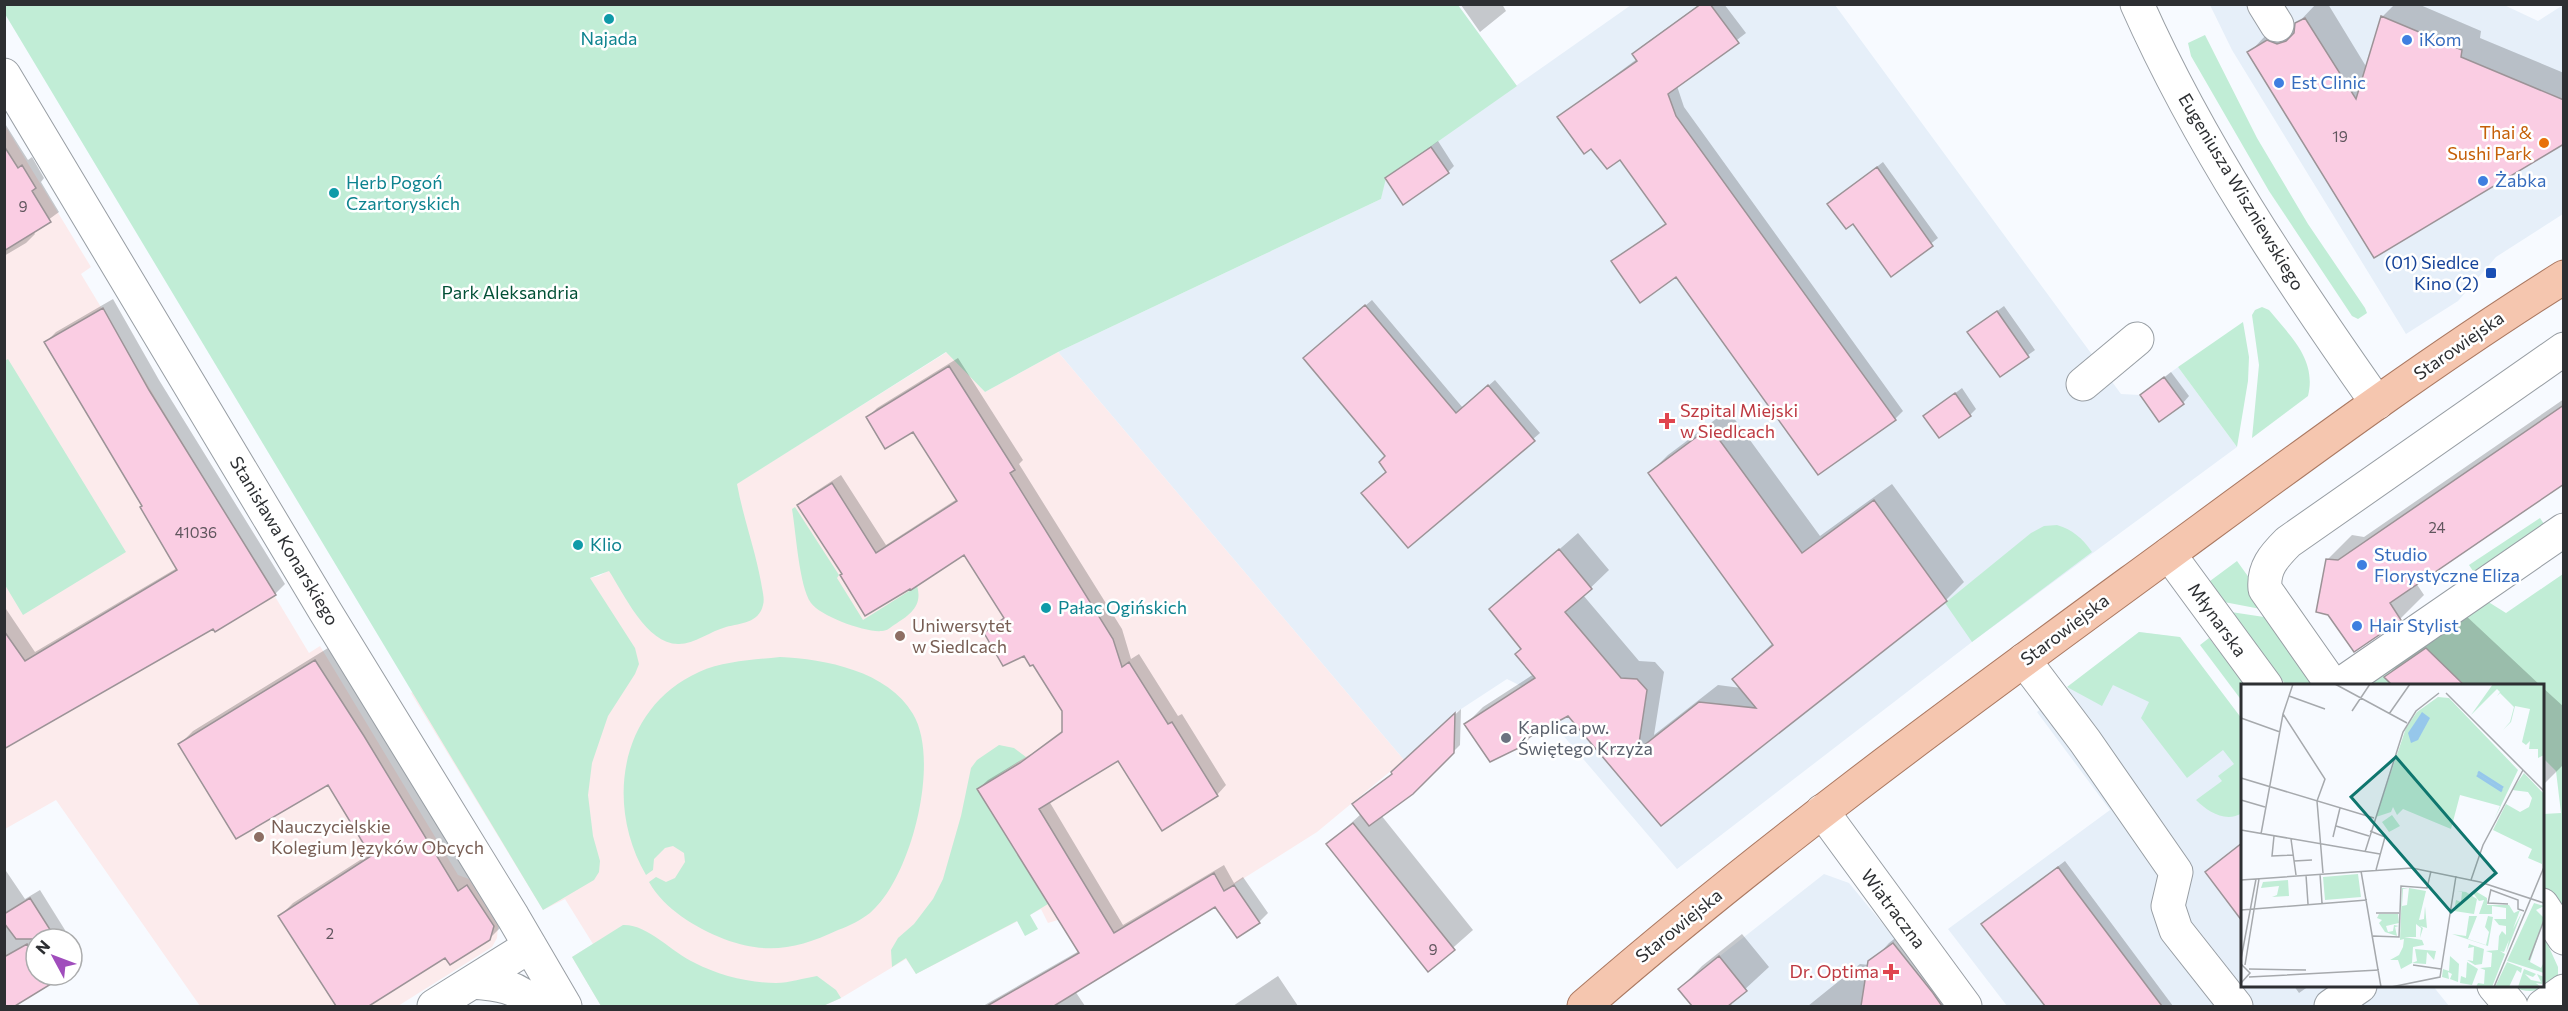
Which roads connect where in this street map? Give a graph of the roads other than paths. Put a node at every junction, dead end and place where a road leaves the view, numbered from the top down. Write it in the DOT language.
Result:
graph roads {
  1 [pos="2137,4"];
  2 [pos="4,75"];
  3 [pos="2564,277"];
  4 [pos="2137,339"];
  5 [pos="2564,350"];
  6 [pos="2082,384"];
  7 [pos="2377,403"];
  8 [pos="2564,530"];
  9 [pos="2169,554"];
  10 [pos="2024,660"];
  11 [pos="2265,684"];
  12 [pos="2332,684"];
  13 [pos="2341,684"];
  14 [pos="1822,812"];
  15 [pos="2544,908"];
  16 [pos="2564,938"];
  17 [pos="530,946"];
  18 [pos="473,982"];
  19 [pos="2359,987"];
  20 [pos="2495,987"];
  21 [pos="2564,992"];
  22 [pos="434,1006"];
  23 [pos="536,1006"];
  24 [pos="565,1006"];
  25 [pos="1584,1006"];
  26 [pos="1965,1006"];
  27 [pos="2236,1006"];
  28 [pos="2331,1006"];
  29 [pos="2511,1006"];
  30 [pos="2543,1006"];
  1 -- 7 [label="street, Eugeniusza Wiszniewskiego"];
  2 -- 17 [label="street, Stanisława Konarskiego"];
  3 -- 7 [label="main road, Starowiejska"];
  4 -- 6 [label="street"];
  5 -- 12 [label="street"];
  7 -- 9 [label="main road, Starowiejska"];
  8 -- 13 [label="street"];
  9 -- 10 [label="main road, Starowiejska"];
  9 -- 11 [label="street, Młynarska"];
  10 -- 14 [label="main road, Starowiejska"];
  10 -- 27 [label="street"];
  14 -- 25 [label="main road, Starowiejska"];
  14 -- 26 [label="street, Wiatraczna"];
  15 -- 16 [label="street"];
  17 -- 18 [label="street"];
  17 -- 24 [label="street, Stanisława Konarskiego"];
  18 -- 22 [label="street"];
  18 -- 23 [label="street"];
  19 -- 28 [label="street"];
  20 -- 29 [label="street"];
  21 -- 30 [label="street"];
}
